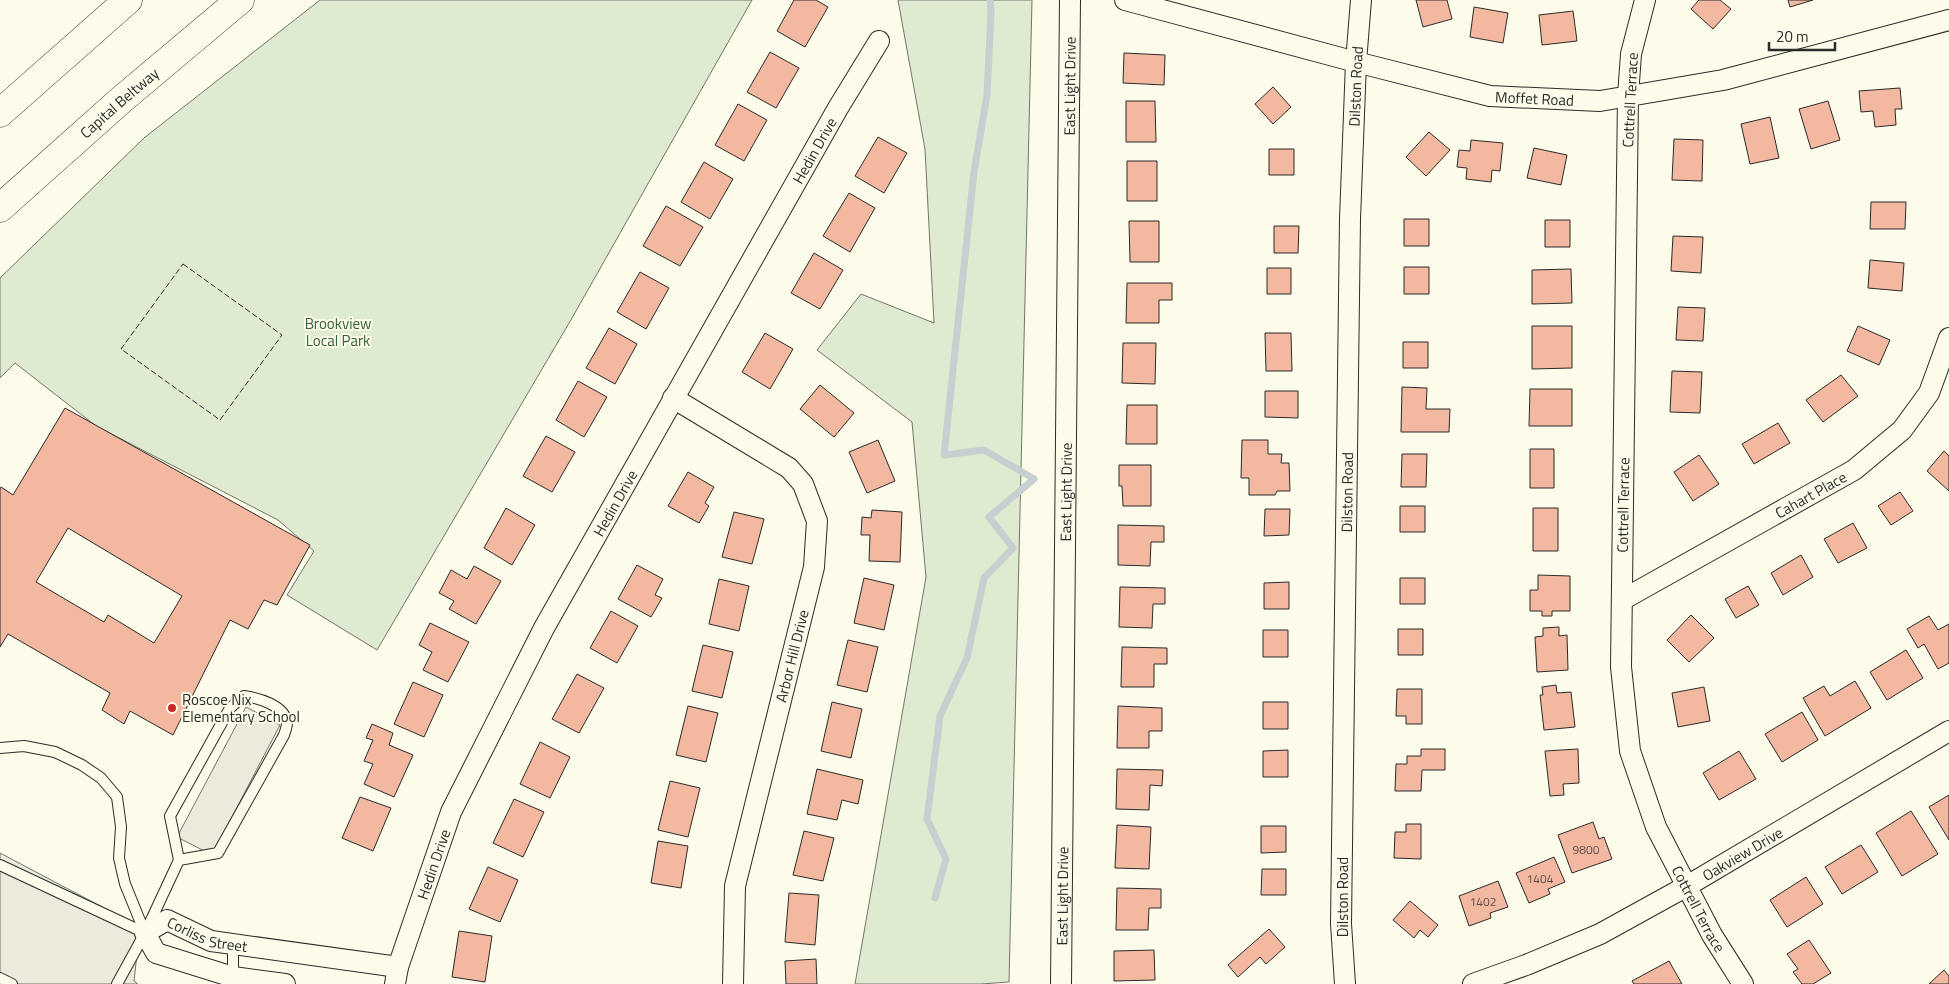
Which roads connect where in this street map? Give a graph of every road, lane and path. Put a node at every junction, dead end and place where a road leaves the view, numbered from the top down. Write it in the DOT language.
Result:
graph roads {
  1 [pos="128,0"];
  2 [pos="240,0"];
  3 [pos="1070,0"];
  4 [pos="1125,0"];
  5 [pos="1361,0"];
  6 [pos="1645,0"];
  7 [pos="1949,20"];
  8 [pos="879,42"];
  9 [pos="1356,62"];
  10 [pos="1628,96"];
  11 [pos="0,113"];
  12 [pos="0,208"];
  13 [pos="1949,338"];
  14 [pos="673,398"];
  15 [pos="1622,600"];
  16 [pos="1949,731"];
  17 [pos="0,748"];
  18 [pos="179,860"];
  19 [pos="0,865"];
  20 [pos="1688,886"];
  21 [pos="145,933"];
  22 [pos="233,945"];
  23 [pos="396,975"];
  24 [pos="233,977"];
  25 [pos="0,978"];
  26 [pos="12,984"];
  27 [pos="117,984"];
  28 [pos="285,984"];
  29 [pos="733,984"];
  30 [pos="1061,984"];
  31 [pos="1345,984"];
  32 [pos="1473,984"];
  33 [pos="1742,984"];
  1 -- 11 [label="highway"];
  2 -- 12 [label="highway, Capital Beltway"];
  3 -- 30 [label="street, East Light Drive"];
  4 -- 9 [label="street, Moffet Road"];
  5 -- 9 [label="street, Dilston Road"];
  6 -- 10 [label="street, Cottrell Terrace"];
  7 -- 10 [label="street, Moffet Road"];
  8 -- 14 [label="street, Hedin Drive"];
  9 -- 10 [label="street, Moffet Road"];
  9 -- 31 [label="street, Dilston Road"];
  10 -- 15 [label="street, Cottrell Terrace"];
  13 -- 15 [label="street, Cahart Place"];
  14 -- 23 [label="street, Hedin Drive"];
  14 -- 29 [label="street, Arbor Hill Drive"];
  15 -- 20 [label="street, Cottrell Terrace"];
  16 -- 20 [label="street, Oakview Drive"];
  17 -- 21 [label="lane"];
  18 -- 18 [label="lane"];
  18 -- 21 [label="lane"];
  19 -- 21 [label="lane"];
  20 -- 32 [label="street, Oakview Drive"];
  20 -- 33 [label="street, Cottrell Terrace"];
  21 -- 22 [label="street, Corliss Street"];
  21 -- 24 [label="street, Corliss Street"];
  21 -- 27 [label="lane"];
  22 -- 23 [label="street, Corliss Street"];
  22 -- 24 [label="lane"];
  24 -- 28 [label="street, Corliss Street"];
  25 -- 26 [label="lane"];
}
